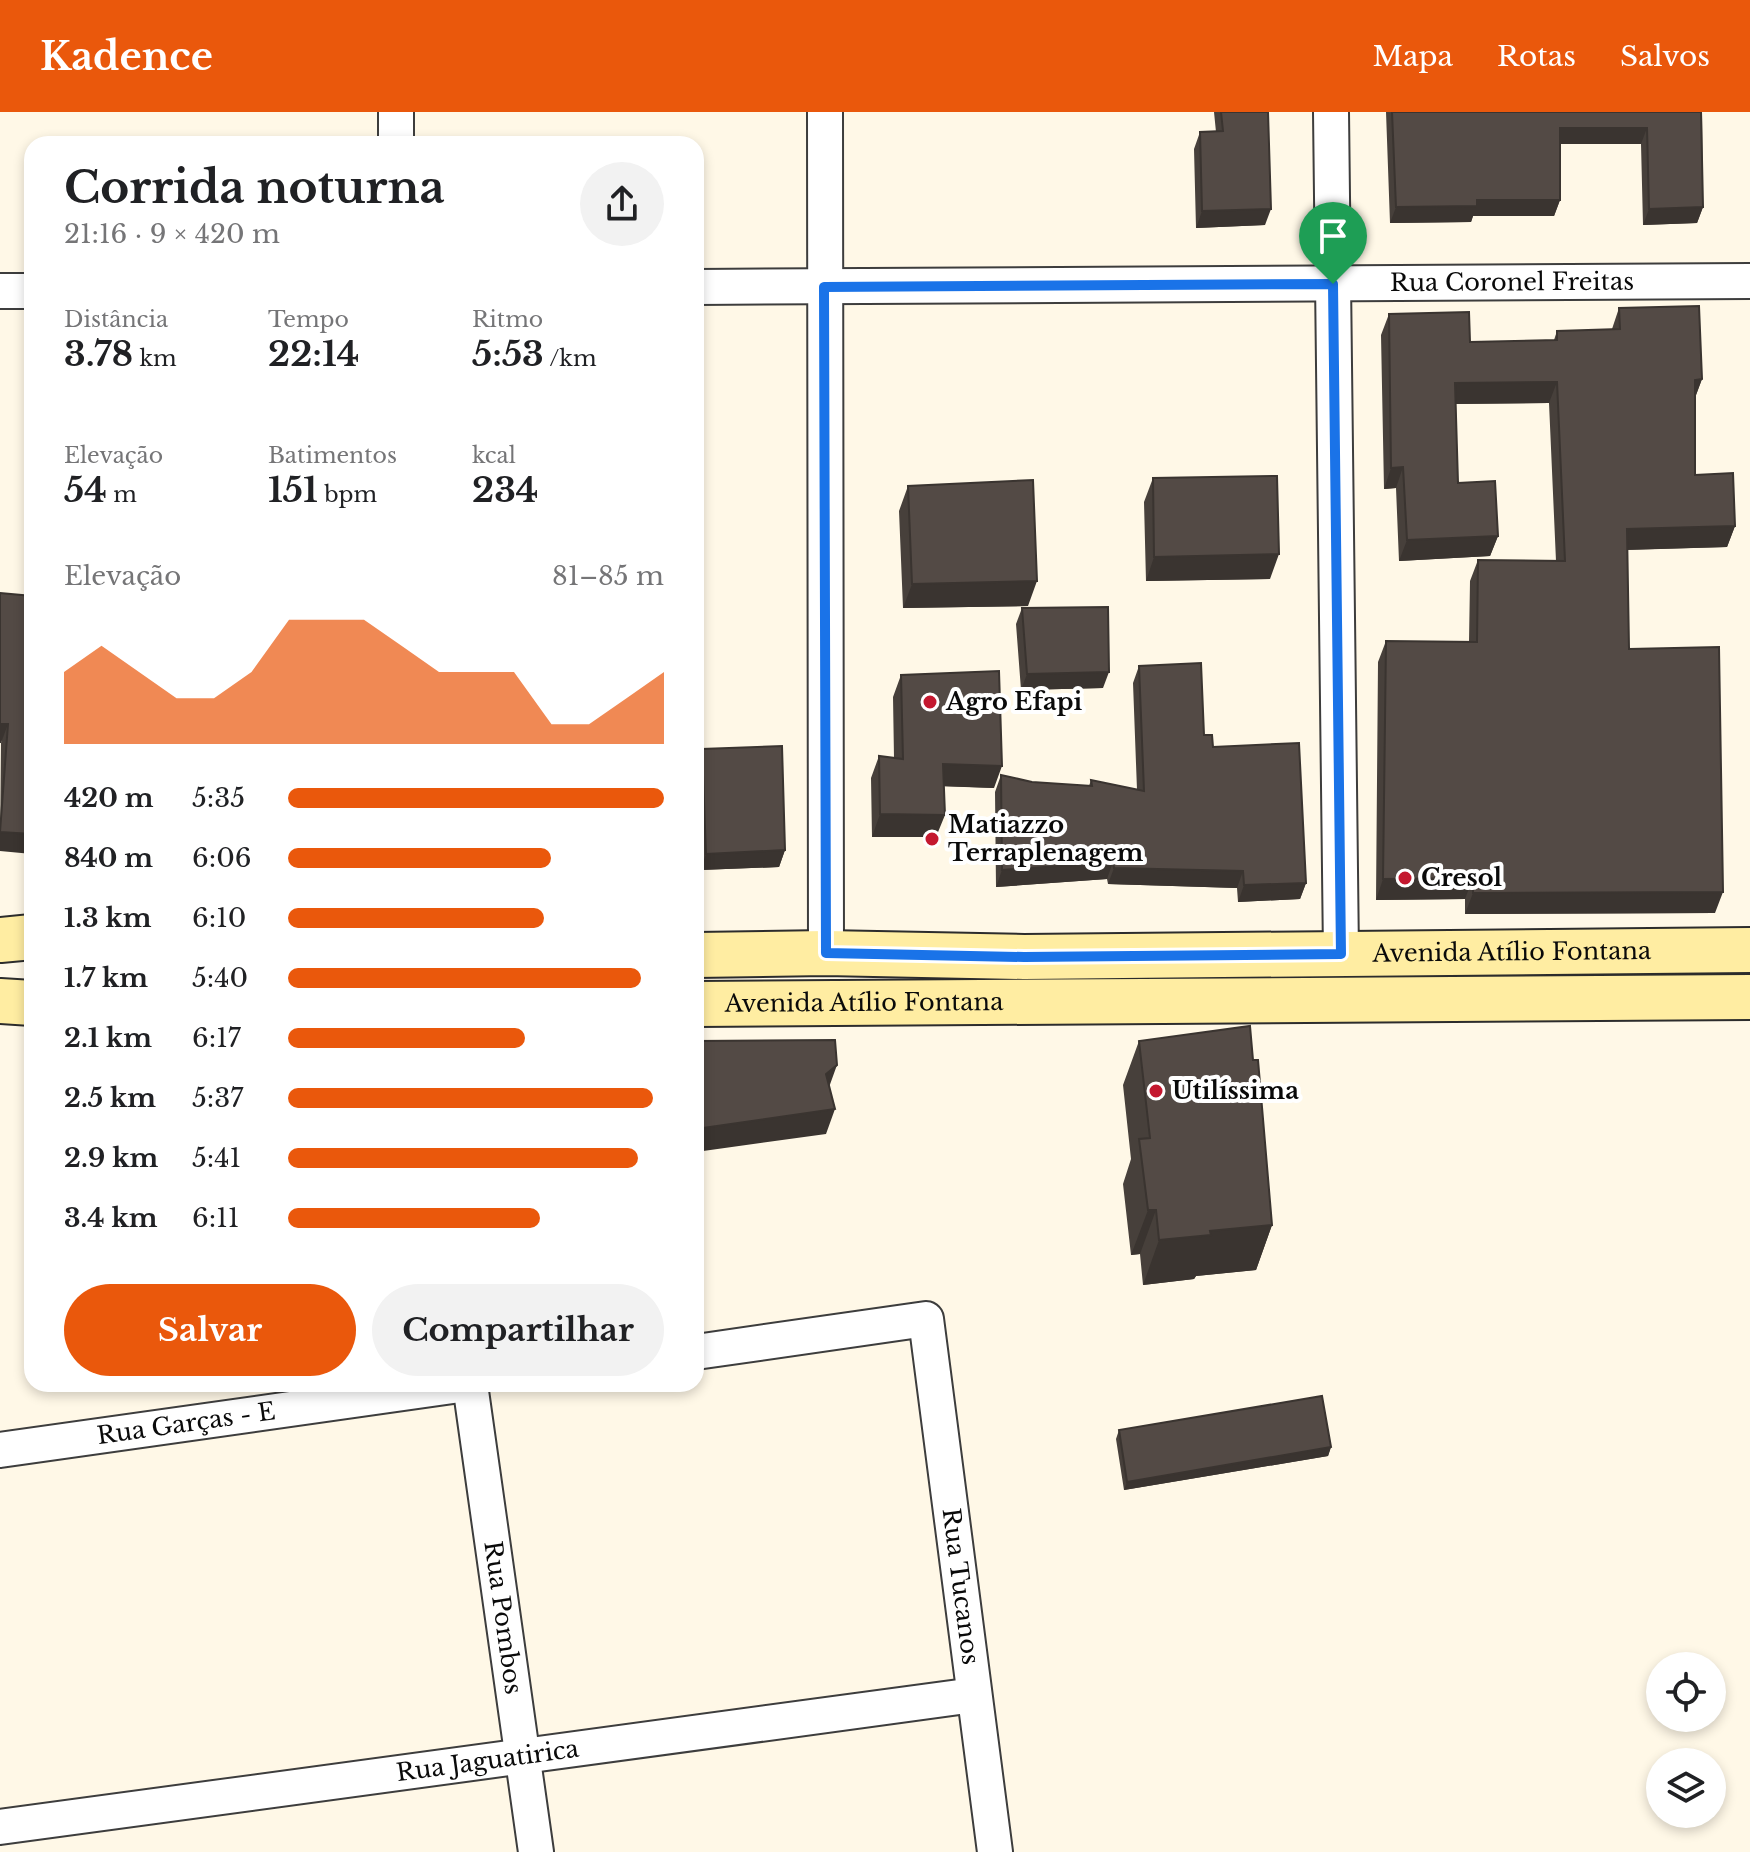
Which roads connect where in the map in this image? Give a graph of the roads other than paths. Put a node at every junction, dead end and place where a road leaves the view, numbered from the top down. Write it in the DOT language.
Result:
graph roads {
  1 [pos="396,112"];
  2 [pos="825,112"];
  3 [pos="1331,112"];
  4 [pos="396,136"];
  5 [pos="1750,281"];
  6 [pos="1333,284"];
  7 [pos="704,287"];
  8 [pos="824,287"];
  9 [pos="0,291"];
  10 [pos="24,291"];
  11 [pos="24,938"];
  12 [pos="0,940"];
  13 [pos="1750,950"];
  14 [pos="826,953"];
  15 [pos="1341,954"];
  16 [pos="704,955"];
  17 [pos="1750,997"];
  18 [pos="0,1001"];
  19 [pos="24,1002"];
  20 [pos="704,1004"];
  21 [pos="704,1351"];
  22 [pos="411,1392"];
  23 [pos="469,1392"];
  24 [pos="0,1450"];
  25 [pos="974,1695"];
  26 [pos="523,1756"];
  27 [pos="0,1827"];
  28 [pos="536,1852"];
  29 [pos="995,1852"];
  1 -- 4 [label="street"];
  2 -- 8 [label="street"];
  3 -- 6 [label="street"];
  5 -- 6 [label="street, Rua Coronel Freitas"];
  6 -- 8 [label="street, Rua Coronel Freitas"];
  6 -- 15 [label="street"];
  7 -- 8 [label="street, Rua Coronel Freitas"];
  8 -- 14 [label="street"];
  9 -- 10 [label="street"];
  11 -- 12 [label="main road"];
  13 -- 15 [label="main road, Avenida Atílio Fontana"];
  14 -- 15 [label="main road, Avenida Atílio Fontana"];
  14 -- 16 [label="main road, Avenida Atílio Fontana"];
  17 -- 20 [label="main road, Avenida Atílio Fontana"];
  18 -- 19 [label="main road"];
  21 -- 25 [label="street, Rua Tucanos"];
  22 -- 24 [label="street, Rua Garças - E"];
  23 -- 26 [label="street, Rua Pombos"];
  25 -- 26 [label="street, Rua Jaguatirica"];
  25 -- 29 [label="street, Rua Tucanos"];
  26 -- 27 [label="street, Rua Jaguatirica"];
  26 -- 28 [label="street, Rua Pombos"];
}
